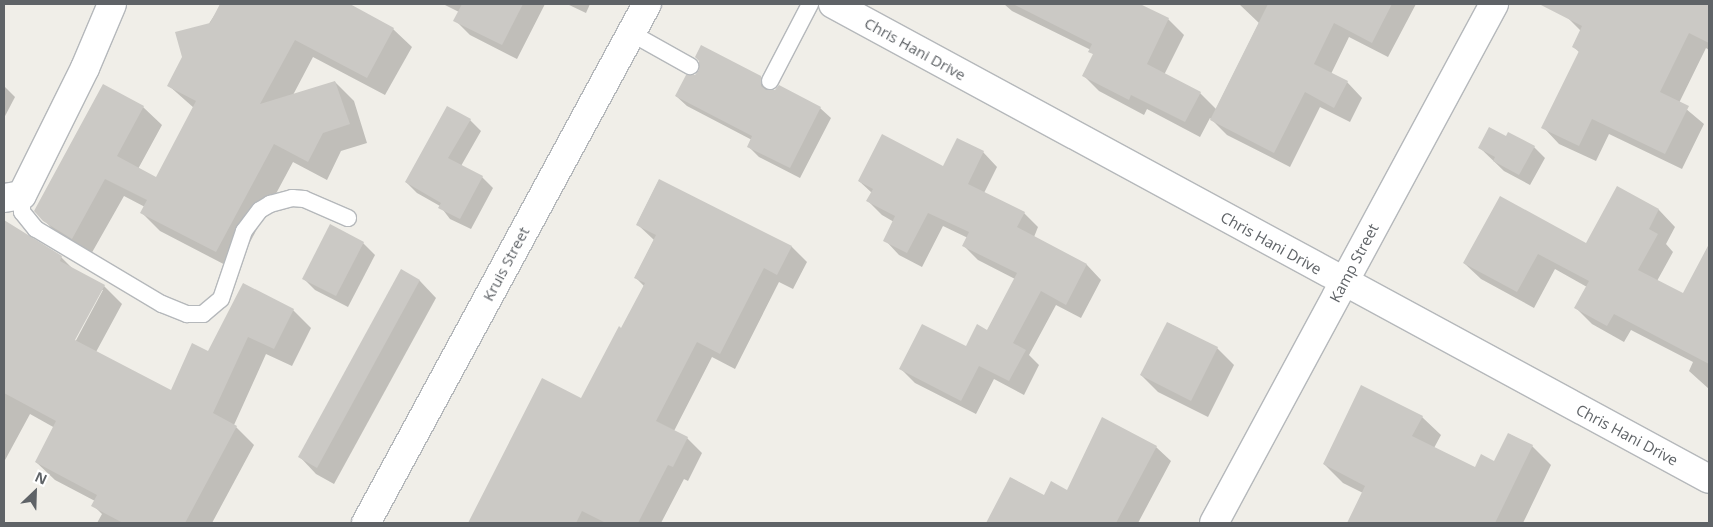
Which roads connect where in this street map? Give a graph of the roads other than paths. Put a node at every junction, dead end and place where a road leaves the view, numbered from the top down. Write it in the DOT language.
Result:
graph roads {
  1 [pos="112,4"];
  2 [pos="647,4"];
  3 [pos="810,4"];
  4 [pos="833,4"];
  5 [pos="1494,4"];
  6 [pos="632,33"];
  7 [pos="690,66"];
  8 [pos="770,81"];
  9 [pos="13,196"];
  10 [pos="348,218"];
  11 [pos="1343,282"];
  12 [pos="1709,479"];
  13 [pos="366,523"];
  14 [pos="1214,523"];
  1 -- 9 [label="street"];
  2 -- 6 [label="street, Kruis Street"];
  3 -- 8 [label="lane"];
  4 -- 11 [label="street, Chris Hani Drive"];
  5 -- 11 [label="street, Kamp Street"];
  6 -- 7 [label="lane"];
  6 -- 13 [label="street, Kruis Street"];
  9 -- 10 [label="lane"];
  11 -- 12 [label="street, Chris Hani Drive"];
  11 -- 14 [label="street, Kamp Street"];
}
